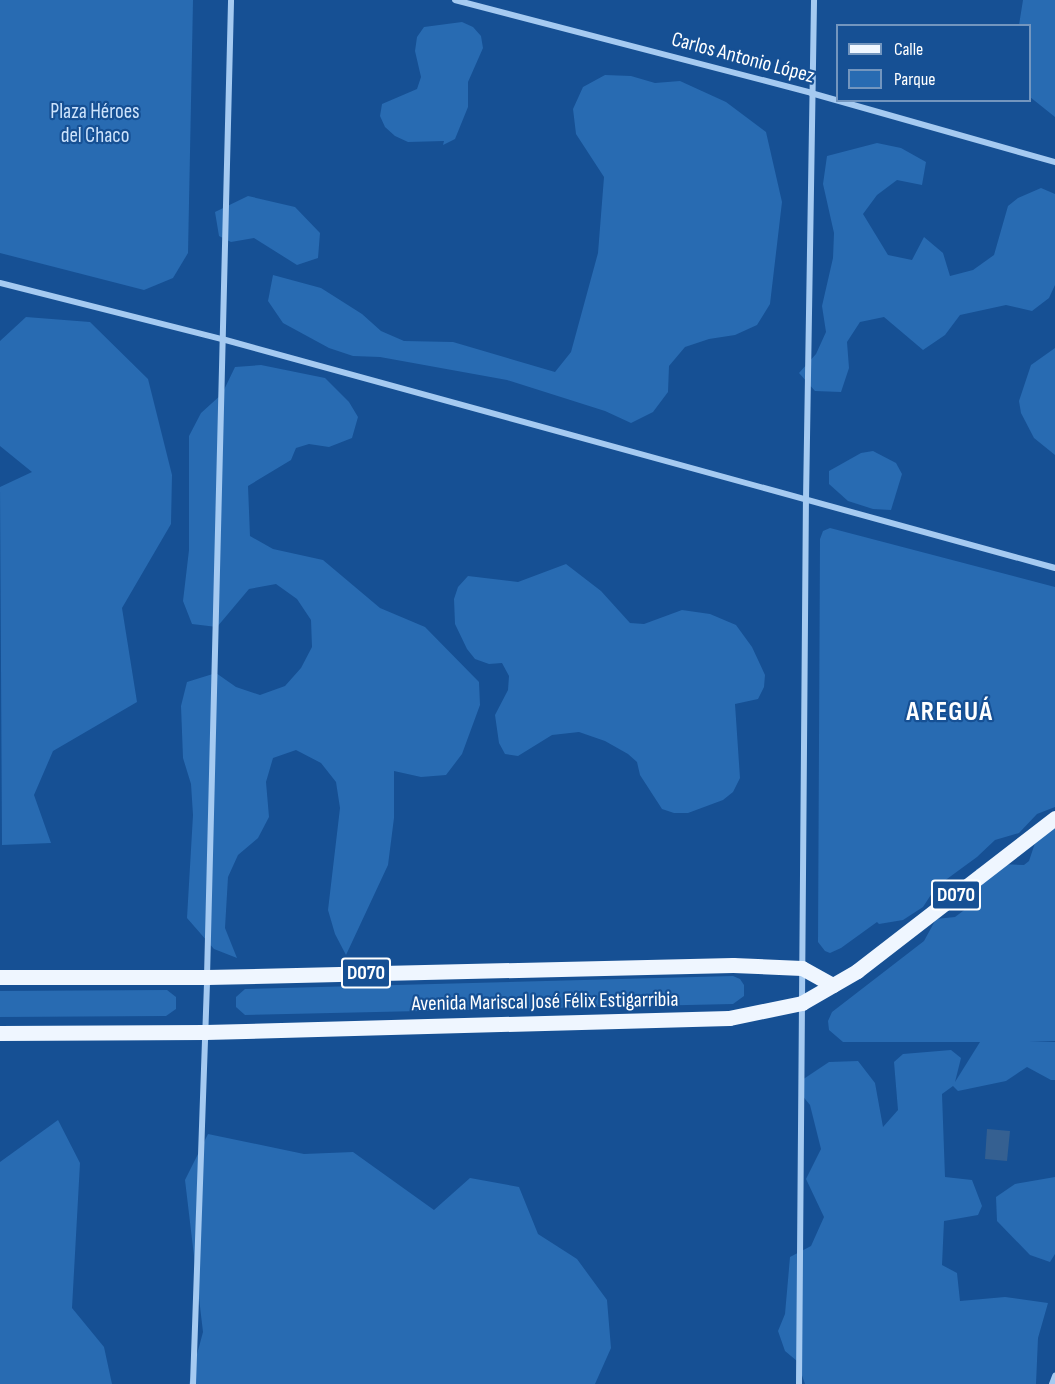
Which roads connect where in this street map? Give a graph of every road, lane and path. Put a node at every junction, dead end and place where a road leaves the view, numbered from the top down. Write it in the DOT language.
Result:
graph roads {
  1 [pos="231,0"];
  2 [pos="455,0"];
  3 [pos="814,0"];
  4 [pos="811,93"];
  5 [pos="836,100"];
  6 [pos="843,102"];
  7 [pos="1055,162"];
  8 [pos="0,283"];
  9 [pos="222,339"];
  10 [pos="806,500"];
  11 [pos="1055,568"];
  12 [pos="1055,818"];
  13 [pos="802,968"];
  14 [pos="0,977"];
  15 [pos="207,977"];
  16 [pos="833,985"];
  17 [pos="802,1003"];
  18 [pos="205,1032"];
  19 [pos="0,1033"];
  20 [pos="1055,1376"];
  21 [pos="193,1384"];
  22 [pos="799,1384"];
  23 [pos="1052,1384"];
  1 -- 9 [label="street"];
  2 -- 4 [label="street, Carlos Antonio López"];
  3 -- 4 [label="street"];
  4 -- 5 [label="street, Carlos Antonio López"];
  4 -- 10 [label="street"];
  6 -- 7 [label="street, Carlos Antonio López"];
  8 -- 9 [label="street"];
  9 -- 10 [label="street"];
  9 -- 15 [label="street"];
  10 -- 11 [label="street"];
  10 -- 13 [label="street"];
  12 -- 16 [label="main road, Avenida Mariscal José Félix Estigarribia / D070"];
  13 -- 15 [label="main road, Avenida Mariscal José Félix Estigarribia / D070"];
  13 -- 16 [label="main road, Avenida Mariscal José Félix Estigarribia / D070"];
  13 -- 17 [label="street"];
  14 -- 15 [label="main road, Avenida Mariscal José Félix Estigarribia / D070"];
  15 -- 18 [label="street"];
  16 -- 17 [label="main road, Avenida Mariscal José Félix Estigarribia"];
  17 -- 18 [label="main road, Avenida Mariscal José Félix Estigarribia"];
  17 -- 22 [label="street"];
  18 -- 19 [label="main road, Avenida Mariscal José Félix Estigarribia"];
  18 -- 21 [label="street"];
  20 -- 23 [label="street"];
}
